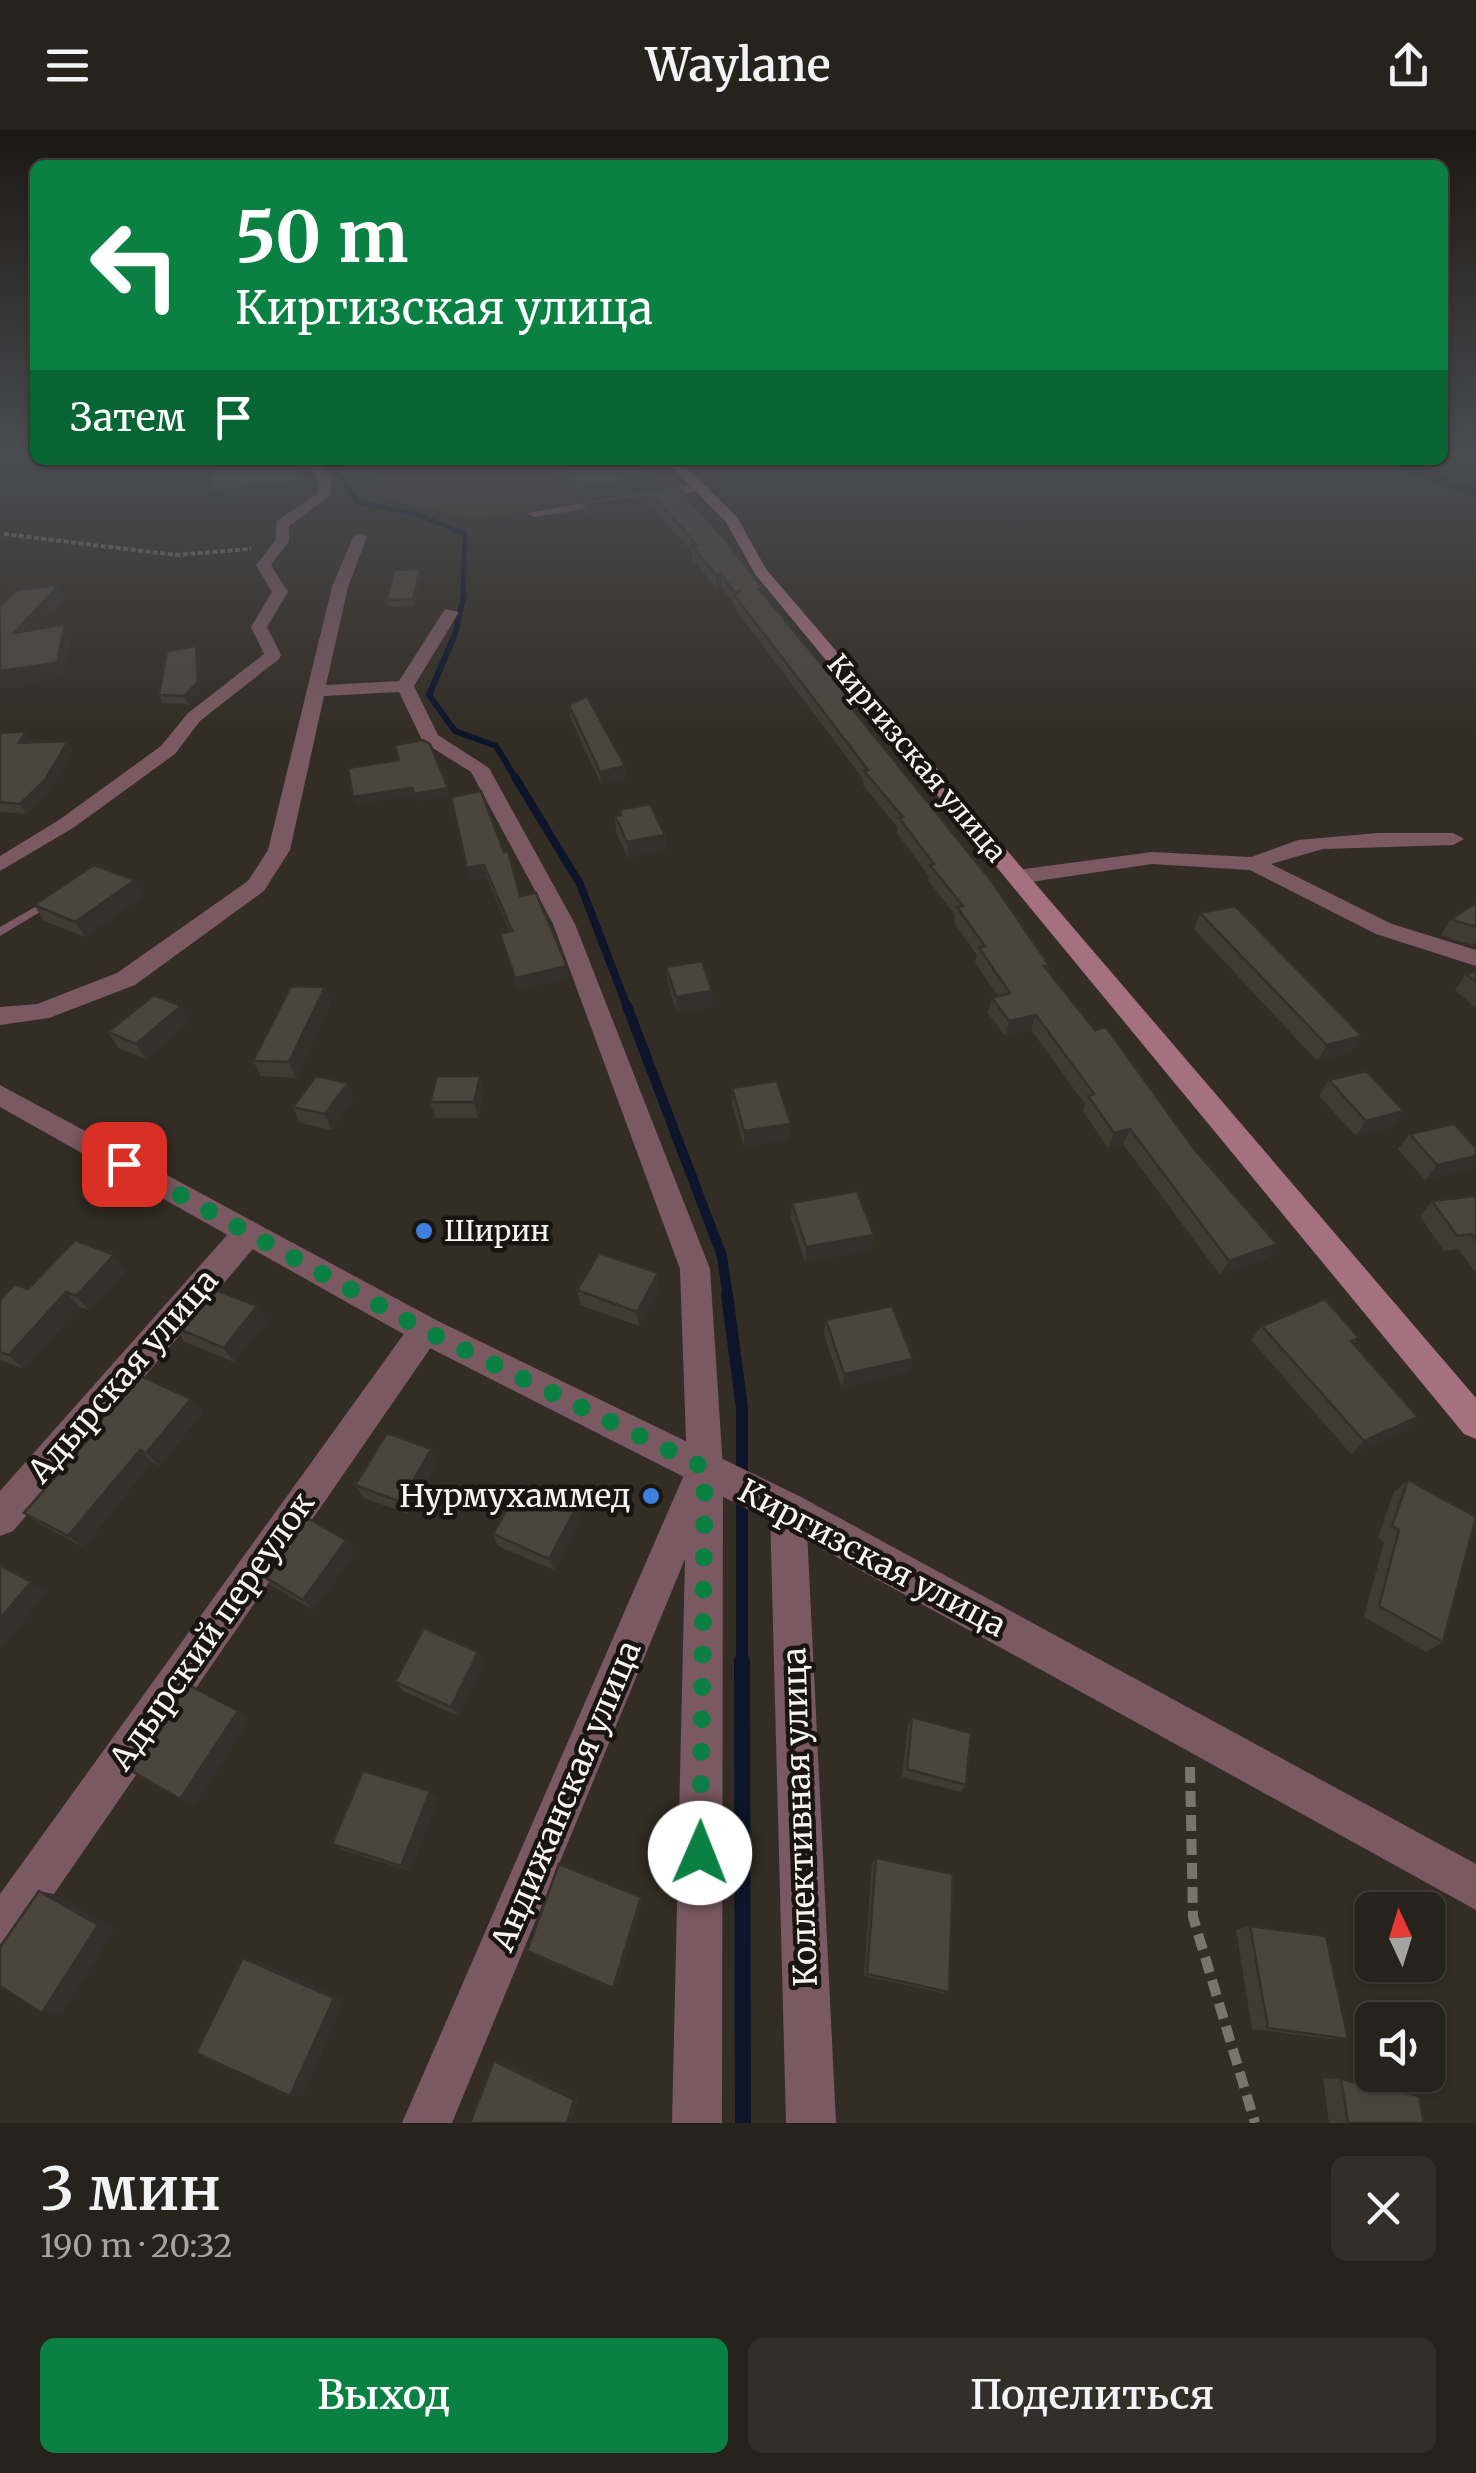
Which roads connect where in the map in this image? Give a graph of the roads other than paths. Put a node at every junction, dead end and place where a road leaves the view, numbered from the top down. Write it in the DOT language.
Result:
graph roads {
  1 [pos="278,546"];
  2 [pos="356,546"];
  3 [pos="746,546"];
  4 [pos="451,612"];
  5 [pos="405,686"];
  6 [pos="318,692"];
  7 [pos="1453,839"];
  8 [pos="0,864"];
  9 [pos="1254,864"];
  10 [pos="1016,876"];
  11 [pos="63,894"];
  12 [pos="0,932"];
  13 [pos="1476,958"];
  14 [pos="0,1016"];
  15 [pos="0,1094"];
  16 [pos="247,1234"];
  17 [pos="424,1330"];
  18 [pos="1476,1423"];
  19 [pos="705,1468"];
  20 [pos="788,1510"];
  21 [pos="0,1518"];
  22 [pos="1476,1888"];
  23 [pos="0,1933"];
  24 [pos="427,2123"];
  25 [pos="697,2123"];
  26 [pos="811,2123"];
  1 -- 8 [label="street"];
  2 -- 6 [label="street"];
  3 -- 10 [label="main road, Киргизская улица"];
  4 -- 5 [label="street"];
  5 -- 6 [label="street"];
  5 -- 19 [label="street"];
  6 -- 14 [label="street"];
  7 -- 9 [label="street"];
  9 -- 10 [label="street"];
  9 -- 13 [label="street"];
  10 -- 18 [label="main road, Киргизская улица"];
  11 -- 12 [label="lane"];
  15 -- 16 [label="street, Киргизская улица"];
  16 -- 17 [label="street, Киргизская улица"];
  16 -- 21 [label="street, Адырская улица"];
  17 -- 19 [label="street, Киргизская улица"];
  17 -- 23 [label="street, Адырский переулок"];
  19 -- 20 [label="street, Киргизская улица"];
  19 -- 24 [label="street, Андижанская улица"];
  19 -- 25 [label="street"];
  20 -- 22 [label="street, Киргизская улица"];
  20 -- 26 [label="street, Коллективная улица"];
}
